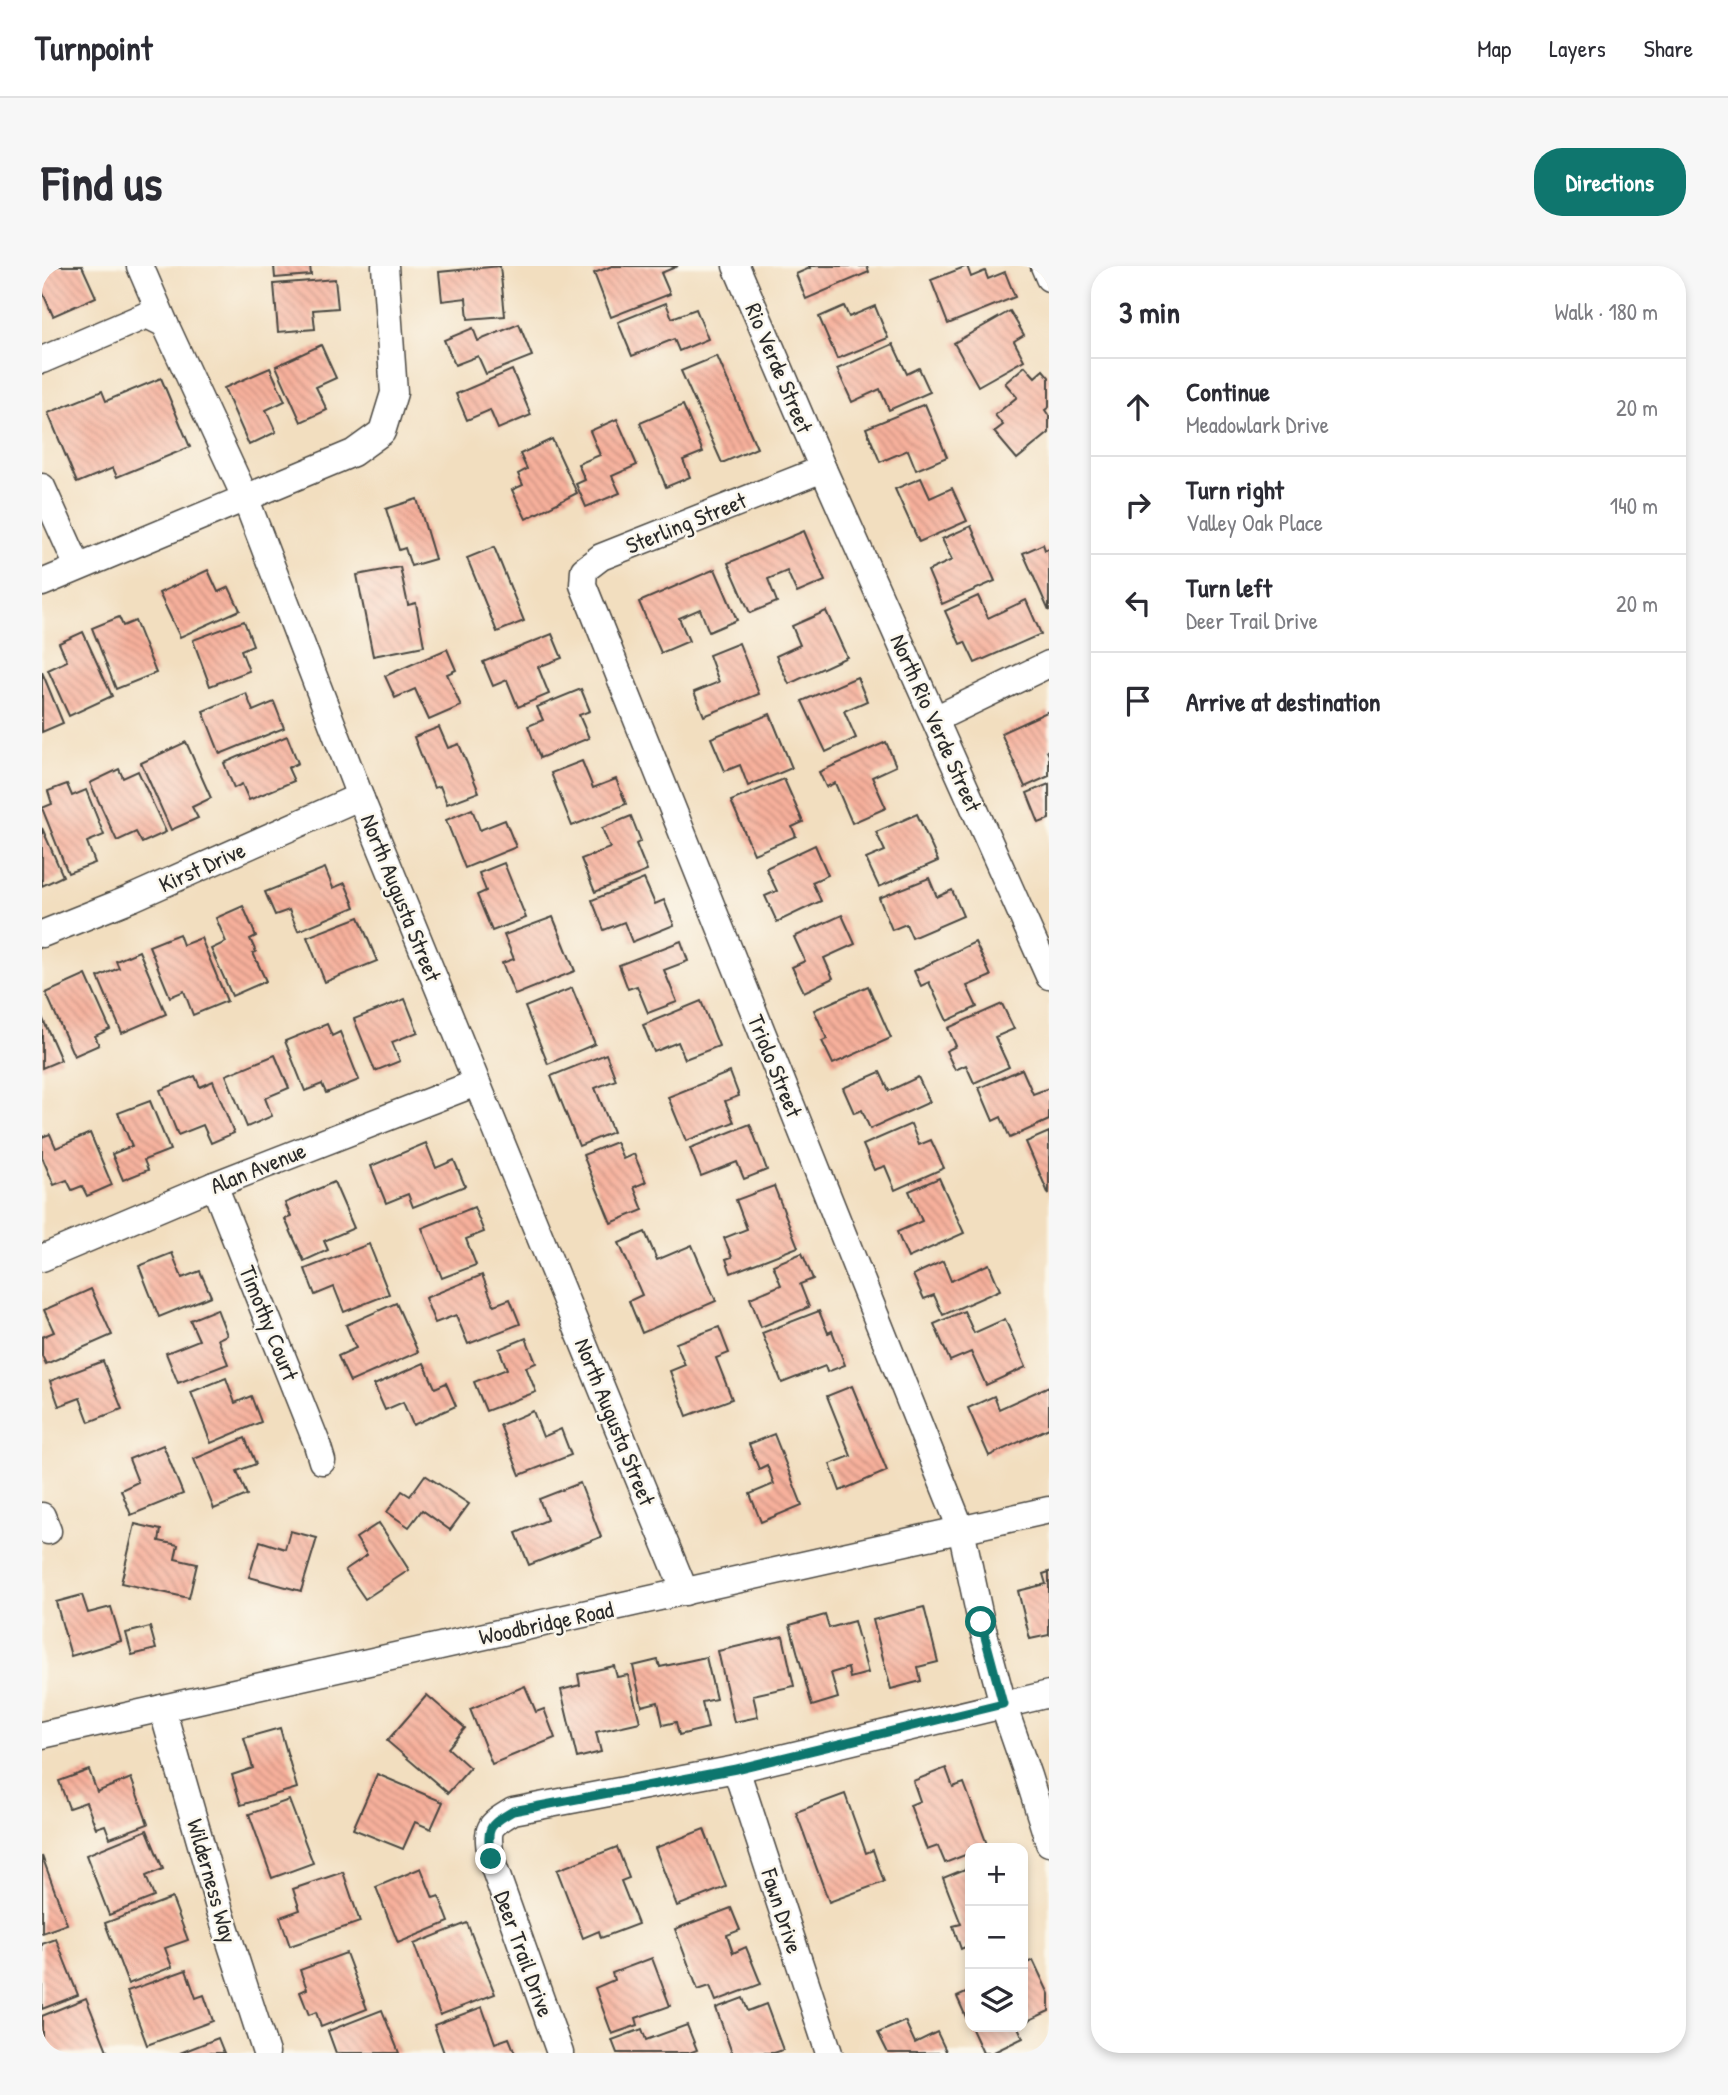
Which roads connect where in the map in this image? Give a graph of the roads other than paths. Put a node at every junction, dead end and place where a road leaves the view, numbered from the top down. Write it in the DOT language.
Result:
graph roads {
  1 [pos="140,266"];
  2 [pos="385,266"];
  3 [pos="736,266"];
  4 [pos="1044,266"];
  5 [pos="1049,278"];
  6 [pos="165,324"];
  7 [pos="42,360"];
  8 [pos="822,469"];
  9 [pos="42,487"];
  10 [pos="245,497"];
  11 [pos="78,567"];
  12 [pos="42,583"];
  13 [pos="590,603"];
  14 [pos="1049,664"];
  15 [pos="935,719"];
  16 [pos="361,799"];
  17 [pos="42,934"];
  18 [pos="1049,976"];
  19 [pos="476,1083"];
  20 [pos="214,1185"];
  21 [pos="42,1258"];
  22 [pos="322,1461"];
  23 [pos="1049,1510"];
  24 [pos="961,1529"];
  25 [pos="685,1592"];
  26 [pos="1049,1694"];
  27 [pos="1003,1704"];
  28 [pos="162,1708"];
  29 [pos="42,1735"];
  30 [pos="736,1769"];
  31 [pos="1049,1843"];
  32 [pos="266,2053"];
  33 [pos="560,2053"];
  34 [pos="829,2053"];
  1 -- 6 [label="street, North Augusta Street"];
  2 -- 10 [label="street"];
  3 -- 8 [label="street, Rio Verde Street"];
  4 -- 5 [label="street"];
  6 -- 7 [label="street"];
  6 -- 10 [label="street, North Augusta Street"];
  8 -- 13 [label="street, Sterling Street"];
  8 -- 15 [label="street, North Rio Verde Street"];
  9 -- 11 [label="street"];
  10 -- 11 [label="street"];
  10 -- 16 [label="street, North Augusta Street"];
  11 -- 12 [label="street"];
  13 -- 24 [label="street, Triolo Street"];
  14 -- 15 [label="street"];
  15 -- 18 [label="street, North Rio Verde Street"];
  16 -- 17 [label="street, Kirst Drive"];
  16 -- 19 [label="street, North Augusta Street"];
  19 -- 20 [label="street, Alan Avenue"];
  19 -- 25 [label="street, North Augusta Street"];
  20 -- 21 [label="street, Alan Avenue"];
  20 -- 22 [label="street, Timothy Court"];
  23 -- 24 [label="street, Woodbridge Road"];
  24 -- 25 [label="street, Woodbridge Road"];
  24 -- 27 [label="street, Triolo Street"];
  25 -- 28 [label="street, Woodbridge Road"];
  26 -- 27 [label="street"];
  27 -- 30 [label="street"];
  27 -- 31 [label="street, Triolo Street"];
  28 -- 29 [label="street, Woodbridge Road"];
  28 -- 32 [label="street, Wilderness Way"];
  30 -- 33 [label="street, Deer Trail Drive"];
  30 -- 34 [label="street, Fawn Drive"];
}
